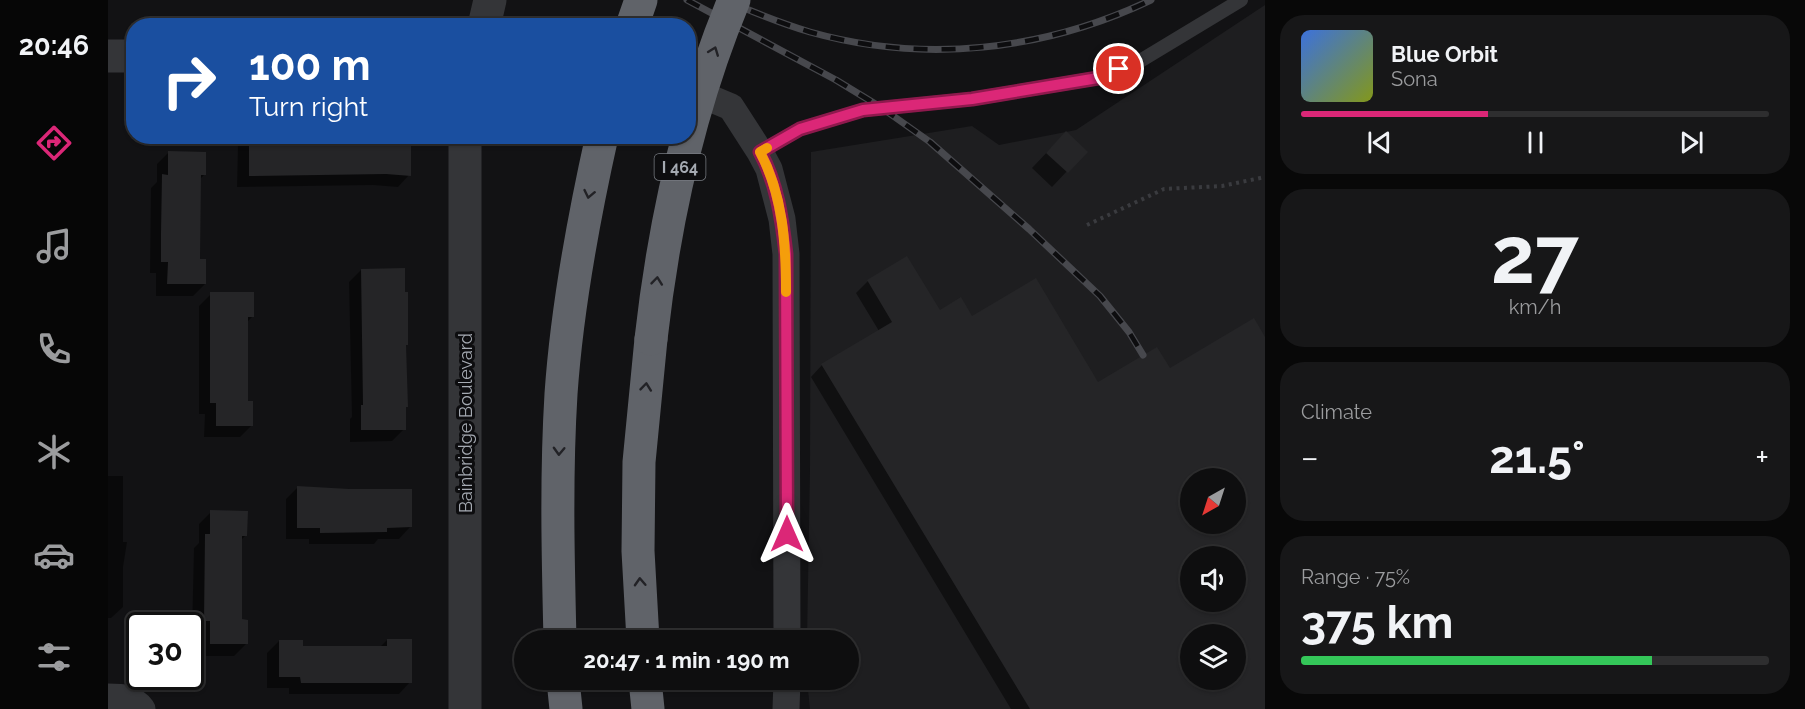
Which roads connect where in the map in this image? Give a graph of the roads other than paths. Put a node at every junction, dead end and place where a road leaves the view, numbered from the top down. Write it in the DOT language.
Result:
graph roads {
  1 [pos="490,0"];
  2 [pos="641,0"];
  3 [pos="734,0"];
  4 [pos="1241,0"];
  5 [pos="486,18"];
  6 [pos="635,18"];
  7 [pos="108,56"];
  8 [pos="126,56"];
  9 [pos="696,92"];
  10 [pos="696,108"];
  11 [pos="465,144"];
  12 [pos="600,144"];
  13 [pos="686,144"];
  14 [pos="760,152"];
  15 [pos="560,630"];
  16 [pos="642,630"];
  17 [pos="787,630"];
  18 [pos="564,690"];
  19 [pos="646,690"];
  20 [pos="787,690"];
  21 [pos="108,697"];
  22 [pos="142,709"];
  23 [pos="465,709"];
  24 [pos="566,709"];
  25 [pos="648,709"];
  26 [pos="786,709"];
  1 -- 5 [label="street"];
  2 -- 6 [label="highway"];
  10 -- 3 [label="highway, I 464, one-way, bridge"];
  4 -- 14 [label="lane"];
  7 -- 8 [label="street"];
  9 -- 14 [label="street"];
  11 -- 23 [label="street, Bainbridge Boulevard"];
  12 -- 15 [label="highway, one-way"];
  16 -- 13 [label="highway, I 464, one-way, bridge"];
  14 -- 17 [label="street"];
  18 -- 24 [label="highway"];
  19 -- 25 [label="highway"];
  20 -- 26 [label="street"];
  21 -- 22 [label="street"];
}
